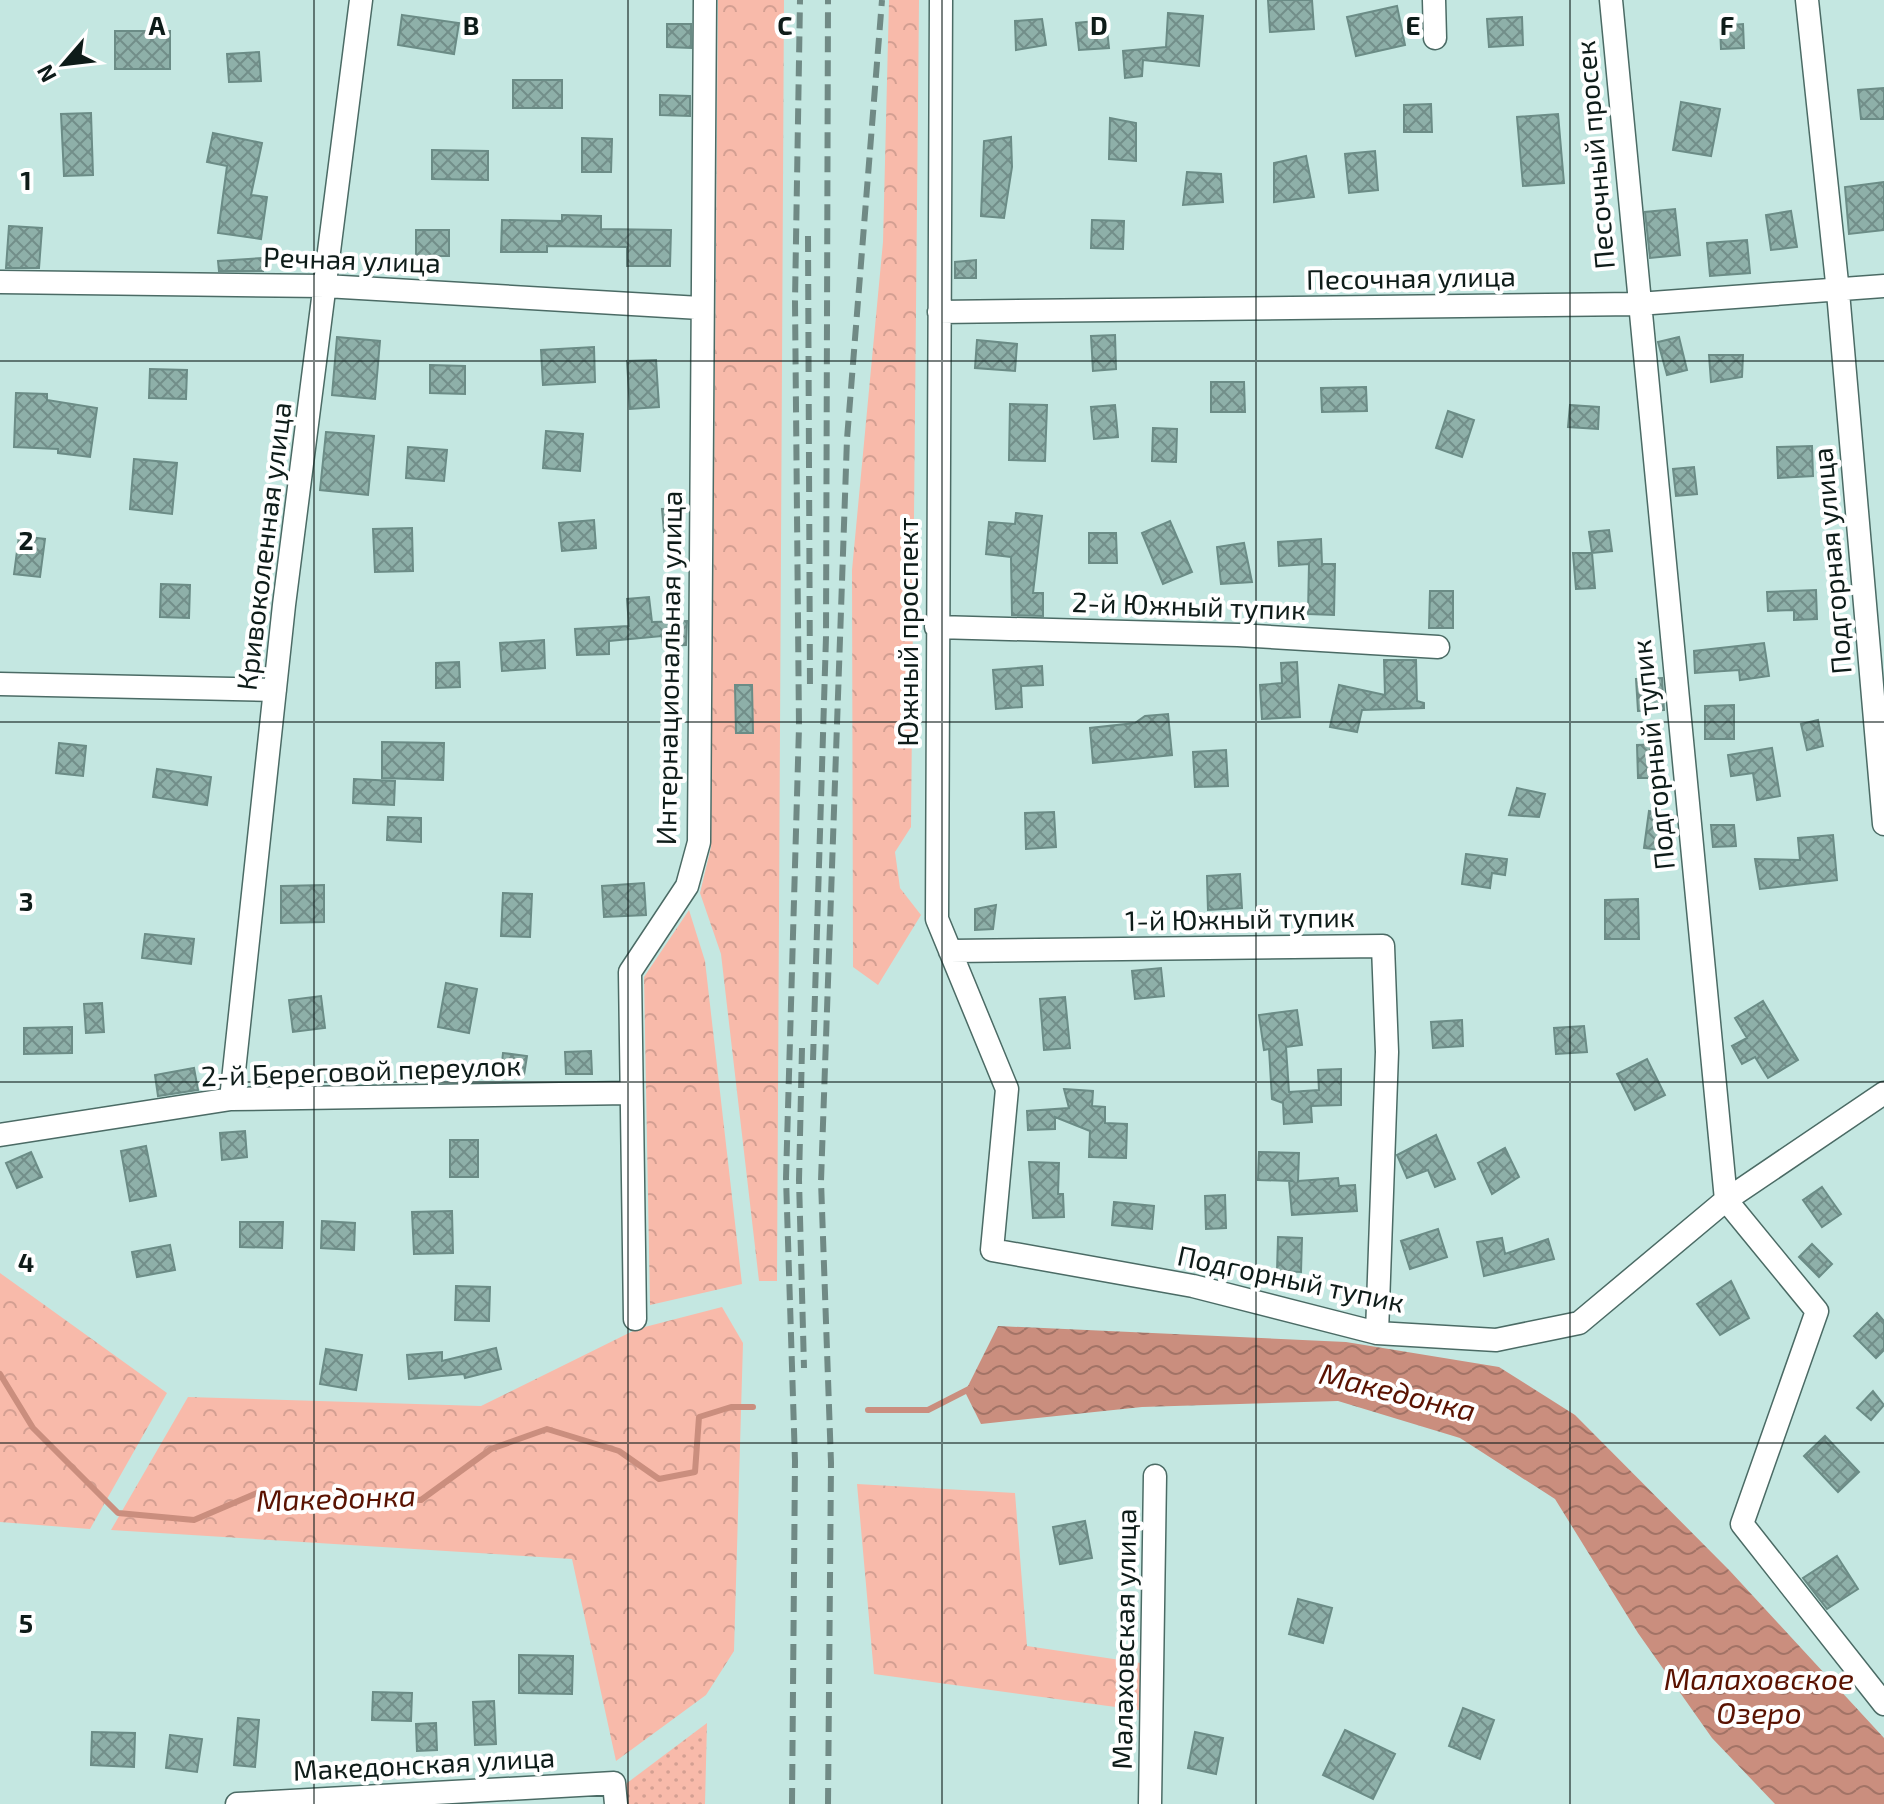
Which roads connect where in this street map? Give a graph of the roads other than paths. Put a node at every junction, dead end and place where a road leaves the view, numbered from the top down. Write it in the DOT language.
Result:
graph roads {
  1 [pos="361,0"];
  2 [pos="705,0"];
  3 [pos="941,0"];
  4 [pos="1434,0"];
  5 [pos="1611,0"];
  6 [pos="1807,0"];
  7 [pos="1435,38"];
  8 [pos="0,282"];
  9 [pos="325,286"];
  10 [pos="1884,286"];
  11 [pos="1838,292"];
  12 [pos="1638,304"];
  13 [pos="700,308"];
  14 [pos="939,312"];
  15 [pos="936,627"];
  16 [pos="1438,647"];
  17 [pos="0,684"];
  18 [pos="275,690"];
  19 [pos="1884,824"];
  20 [pos="950,951"];
  21 [pos="630,1093"];
  22 [pos="1884,1093"];
  23 [pos="231,1099"];
  24 [pos="0,1135"];
  25 [pos="1726,1200"];
  26 [pos="992,1250"];
  27 [pos="635,1319"];
  28 [pos="1377,1333"];
  29 [pos="1155,1476"];
  30 [pos="1884,1704"];
  31 [pos="615,1793"];
  32 [pos="237,1804"];
  33 [pos="1150,1804"];
  1 -- 9 [label="street, Кривоколенная улица"];
  2 -- 13 [label="street, Интернациональная улица"];
  3 -- 14 [label="street, Южный проспект"];
  4 -- 7 [label="street"];
  5 -- 12 [label="street, Песочный просек"];
  6 -- 11 [label="street, Подгорная улица"];
  8 -- 9 [label="street, Речная улица"];
  9 -- 13 [label="street, Речная улица"];
  9 -- 18 [label="street, Кривоколенная улица"];
  10 -- 11 [label="street, Песочная улица"];
  11 -- 12 [label="street, Песочная улица"];
  11 -- 19 [label="street, Подгорная улица"];
  12 -- 14 [label="street, Песочная улица"];
  12 -- 25 [label="street, Подгорный тупик"];
  13 -- 21 [label="street, Интернациональная улица"];
  14 -- 15 [label="street, Южный проспект"];
  15 -- 16 [label="street, 2-й Южный тупик"];
  15 -- 20 [label="street, Южный проспект"];
  17 -- 18 [label="street"];
  18 -- 23 [label="street, Кривоколенная улица"];
  20 -- 26 [label="street, Южный проспект"];
  20 -- 28 [label="street, 1-й Южный тупик"];
  21 -- 23 [label="street, 2-й Береговой переулок"];
  21 -- 27 [label="street, Интернациональная улица"];
  22 -- 25 [label="street, Подгорный тупик"];
  23 -- 24 [label="street, 2-й Береговой переулок"];
  25 -- 28 [label="street, Подгорный тупик"];
  25 -- 30 [label="street"];
  26 -- 28 [label="street, Подгорный тупик"];
  29 -- 33 [label="street, Малаховская улица"];
  31 -- 32 [label="street, Македонская улица"];
}
